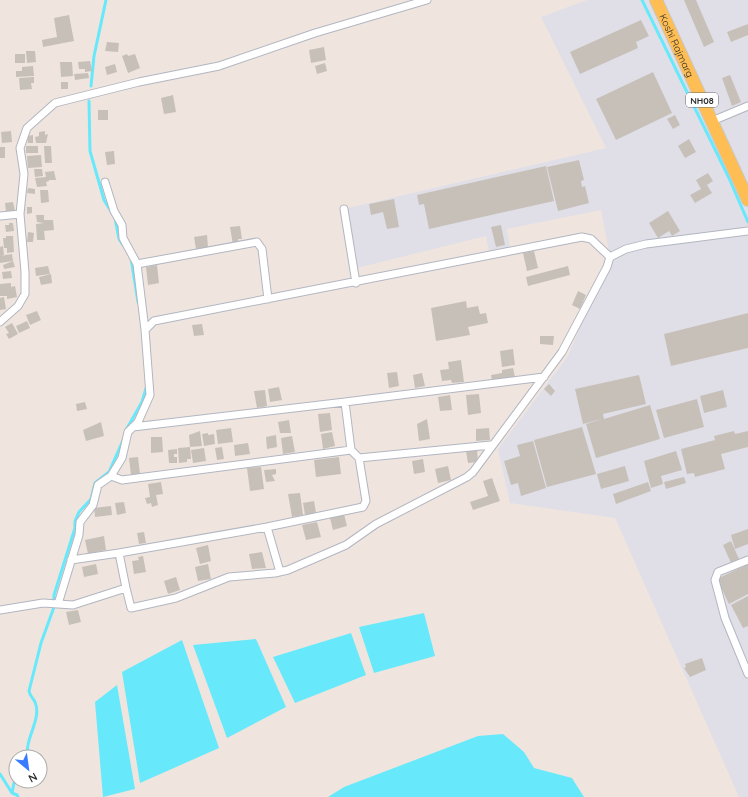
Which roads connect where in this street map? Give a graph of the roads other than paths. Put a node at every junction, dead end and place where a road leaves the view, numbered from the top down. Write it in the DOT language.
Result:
graph roads {
  1 [pos="427,0"];
  2 [pos="656,0"];
  3 [pos="748,106"];
  4 [pos="712,121"];
  5 [pos="105,182"];
  6 [pos="748,200"];
  7 [pos="344,209"];
  8 [pos="20,214"];
  9 [pos="0,216"];
  10 [pos="748,231"];
  11 [pos="610,257"];
  12 [pos="137,264"];
  13 [pos="356,283"];
  14 [pos="268,299"];
  15 [pos="0,322"];
  16 [pos="146,330"];
  17 [pos="544,377"];
  18 [pos="345,402"];
  19 [pos="133,427"];
  20 [pos="491,445"];
  21 [pos="351,450"];
  22 [pos="359,458"];
  23 [pos="111,476"];
  24 [pos="267,527"];
  25 [pos="119,553"];
  26 [pos="71,560"];
  27 [pos="748,560"];
  28 [pos="280,572"];
  29 [pos="126,588"];
  30 [pos="58,604"];
  31 [pos="0,610"];
  32 [pos="748,674"];
  1 -- 8 [label="street"];
  2 -- 4 [label="main road, Koshi Rajmarg / NH08"];
  3 -- 4 [label="street"];
  4 -- 6 [label="main road, Koshi Rajmarg / NH08"];
  5 -- 12 [label="street"];
  7 -- 13 [label="street"];
  8 -- 9 [label="street"];
  8 -- 15 [label="street"];
  10 -- 11 [label="street"];
  11 -- 13 [label="street"];
  11 -- 17 [label="street"];
  12 -- 14 [label="street"];
  12 -- 16 [label="street"];
  13 -- 14 [label="street"];
  14 -- 16 [label="street"];
  16 -- 19 [label="street"];
  17 -- 18 [label="street"];
  17 -- 20 [label="street"];
  18 -- 19 [label="street"];
  18 -- 21 [label="street"];
  19 -- 23 [label="street"];
  20 -- 22 [label="street"];
  20 -- 28 [label="street"];
  21 -- 22 [label="street"];
  21 -- 23 [label="street"];
  22 -- 24 [label="street"];
  23 -- 26 [label="street"];
  24 -- 25 [label="street"];
  24 -- 28 [label="street"];
  25 -- 26 [label="street"];
  25 -- 29 [label="street"];
  26 -- 30 [label="street"];
  27 -- 32 [label="street"];
  28 -- 29 [label="street"];
  29 -- 30 [label="street"];
  30 -- 31 [label="street"];
}
